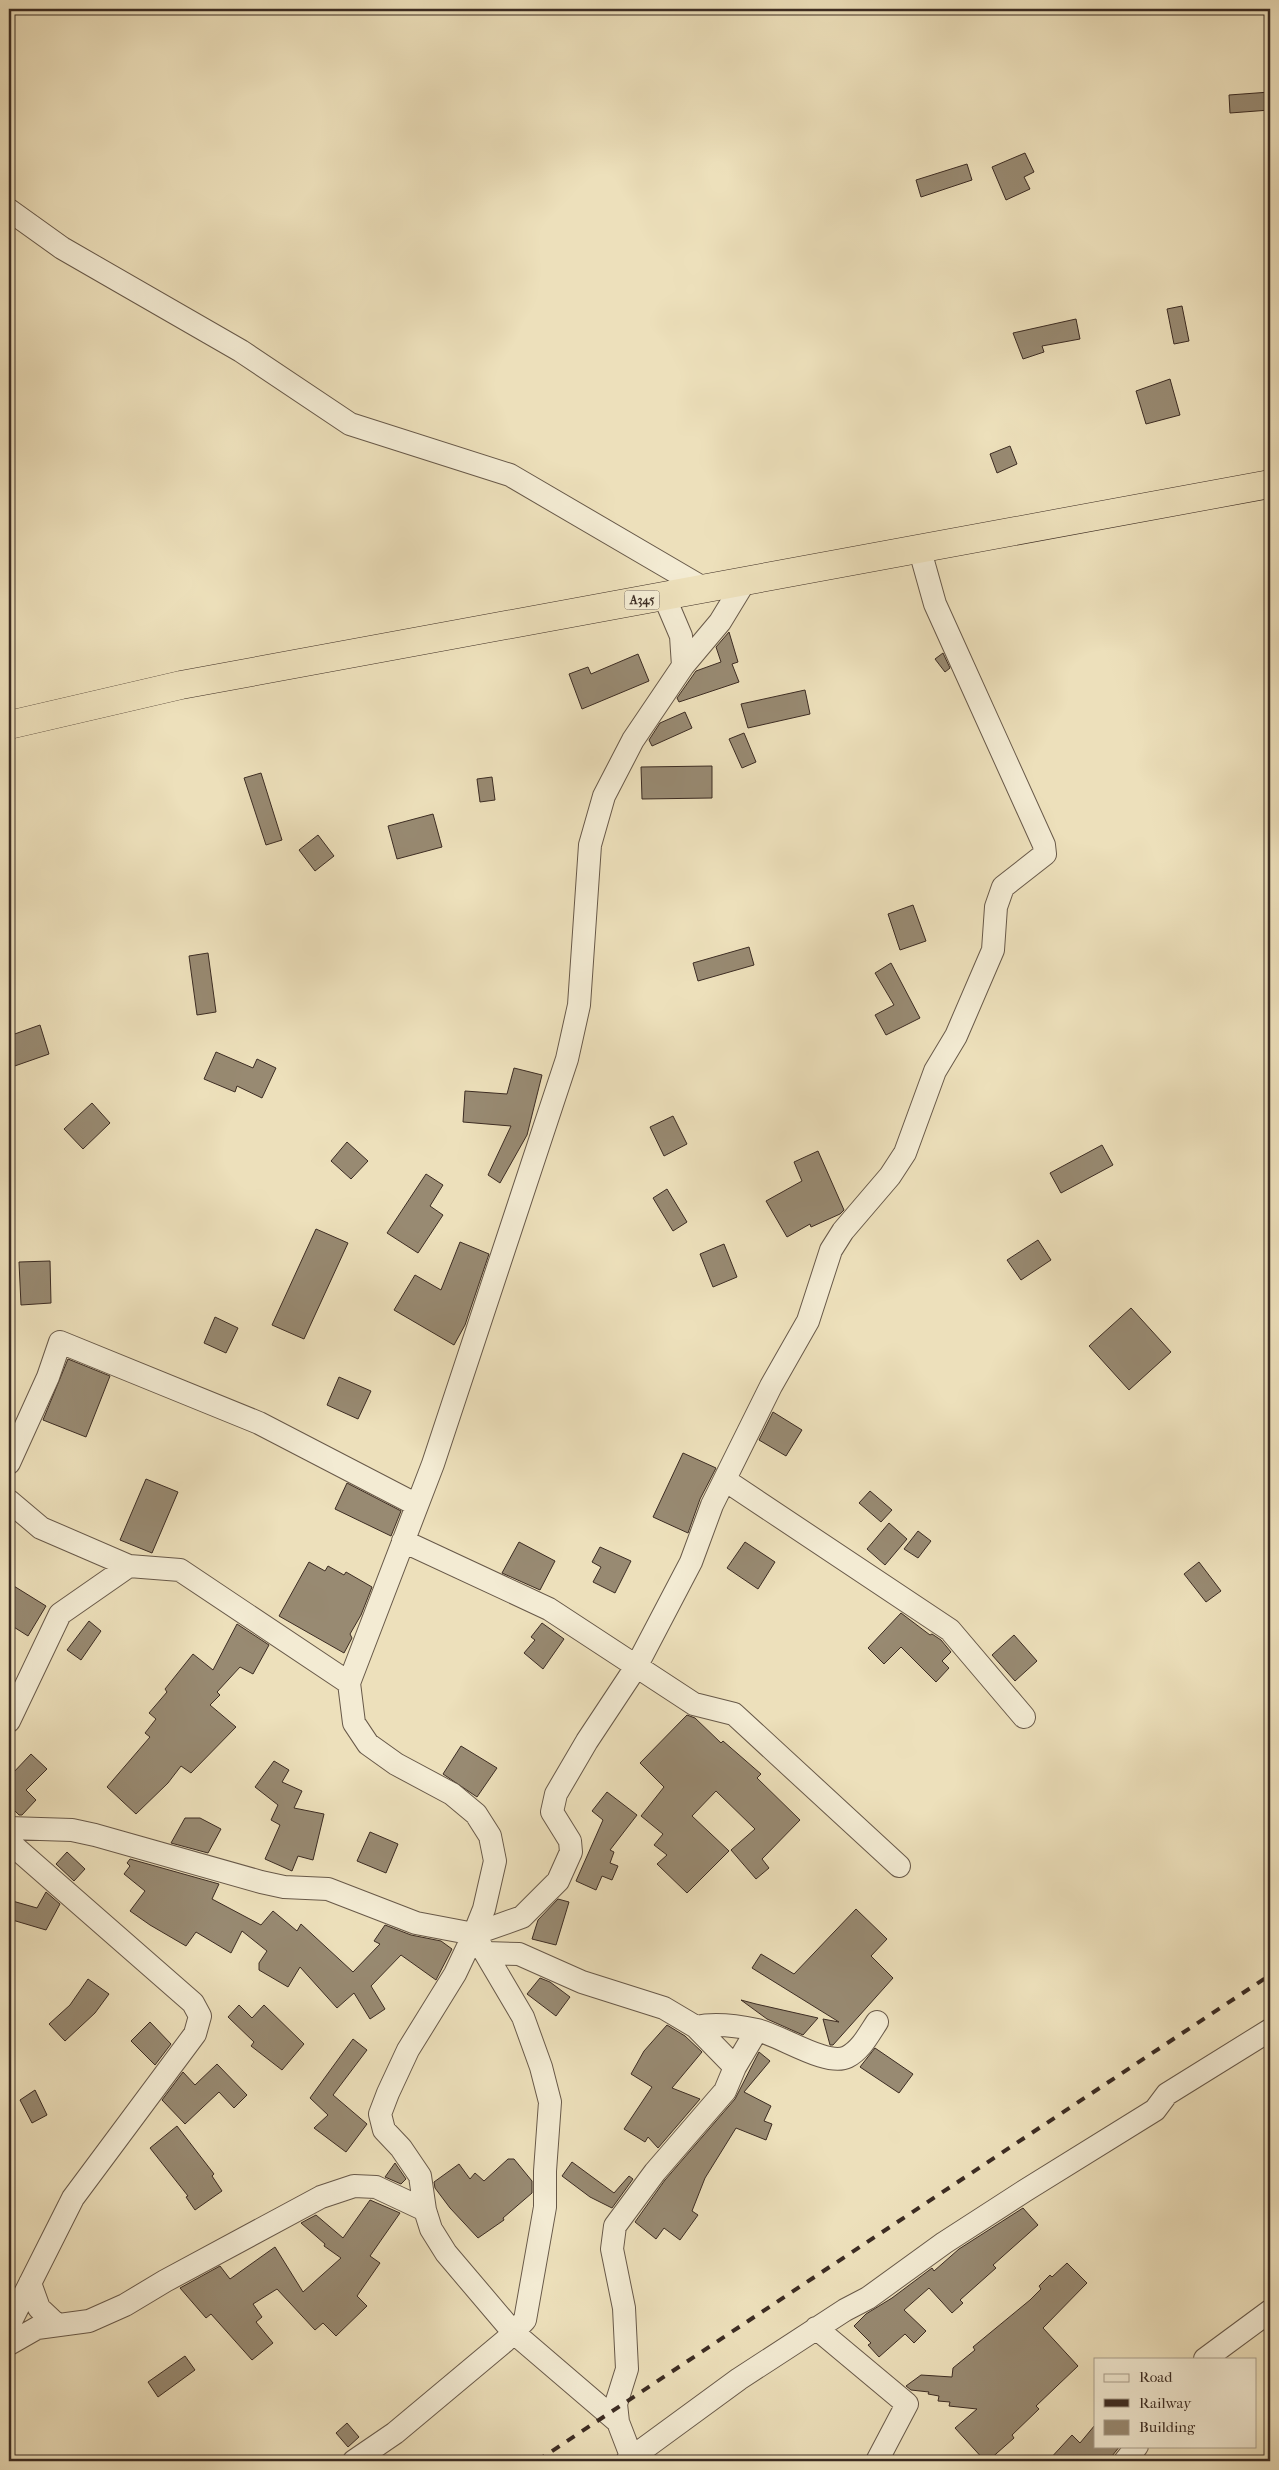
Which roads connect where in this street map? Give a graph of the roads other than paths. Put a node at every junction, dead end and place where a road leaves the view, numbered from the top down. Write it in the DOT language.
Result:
graph roads {
  1 [pos="9,210"];
  2 [pos="1270,484"];
  3 [pos="919,547"];
  4 [pos="745,581"];
  5 [pos="705,589"];
  6 [pos="664,596"];
  7 [pos="683,666"];
  8 [pos="9,725"];
  9 [pos="9,1463"];
  10 [pos="725,1480"];
  11 [pos="9,1501"];
  12 [pos="417,1505"];
  13 [pos="403,1541"];
  14 [pos="129,1566"];
  15 [pos="636,1667"];
  16 [pos="349,1683"];
  17 [pos="1024,1717"];
  18 [pos="9,1722"];
  19 [pos="9,1828"];
  20 [pos="9,1842"];
  21 [pos="899,1866"];
  22 [pos="480,1943"];
  23 [pos="877,2022"];
  24 [pos="696,2026"];
  25 [pos="757,2030"];
  26 [pos="1270,2030"];
  27 [pos="735,2068"];
  28 [pos="425,2210"];
  29 [pos="30,2283"];
  30 [pos="1270,2311"];
  31 [pos="9,2324"];
  32 [pos="56,2324"];
  33 [pos="816,2328"];
  34 [pos="513,2332"];
  35 [pos="9,2344"];
  36 [pos="1206,2358"];
  37 [pos="618,2422"];
  38 [pos="1135,2448"];
  39 [pos="630,2460"];
  40 [pos="354,2461"];
  41 [pos="877,2461"];
  42 [pos="1125,2461"];
  1 -- 5 [label="street"];
  2 -- 3 [label="highway, A345"];
  3 -- 4 [label="highway, A345"];
  3 -- 10 [label="street"];
  4 -- 5 [label="highway, A345"];
  4 -- 7 [label="street"];
  5 -- 6 [label="highway, A345"];
  6 -- 7 [label="street"];
  6 -- 8 [label="highway, A345"];
  7 -- 12 [label="street"];
  9 -- 12 [label="street"];
  10 -- 15 [label="street"];
  10 -- 17 [label="street"];
  11 -- 14 [label="street"];
  12 -- 13 [label="street"];
  13 -- 15 [label="street"];
  13 -- 16 [label="street"];
  14 -- 16 [label="street"];
  14 -- 18 [label="street"];
  15 -- 21 [label="street"];
  15 -- 22 [label="street"];
  16 -- 22 [label="street"];
  19 -- 22 [label="street"];
  20 -- 29 [label="street"];
  22 -- 24 [label="street"];
  22 -- 28 [label="street"];
  22 -- 34 [label="street"];
  23 -- 25 [label="street"];
  24 -- 25 [label="street"];
  24 -- 27 [label="street"];
  25 -- 27 [label="street"];
  26 -- 33 [label="street"];
  27 -- 37 [label="street"];
  28 -- 32 [label="street"];
  28 -- 34 [label="street"];
  29 -- 31 [label="street"];
  29 -- 32 [label="street"];
  30 -- 36 [label="street"];
  32 -- 35 [label="street"];
  33 -- 39 [label="street"];
  33 -- 41 [label="street"];
  34 -- 37 [label="street"];
  34 -- 40 [label="street"];
  37 -- 39 [label="street"];
  38 -- 42 [label="street"];
}
